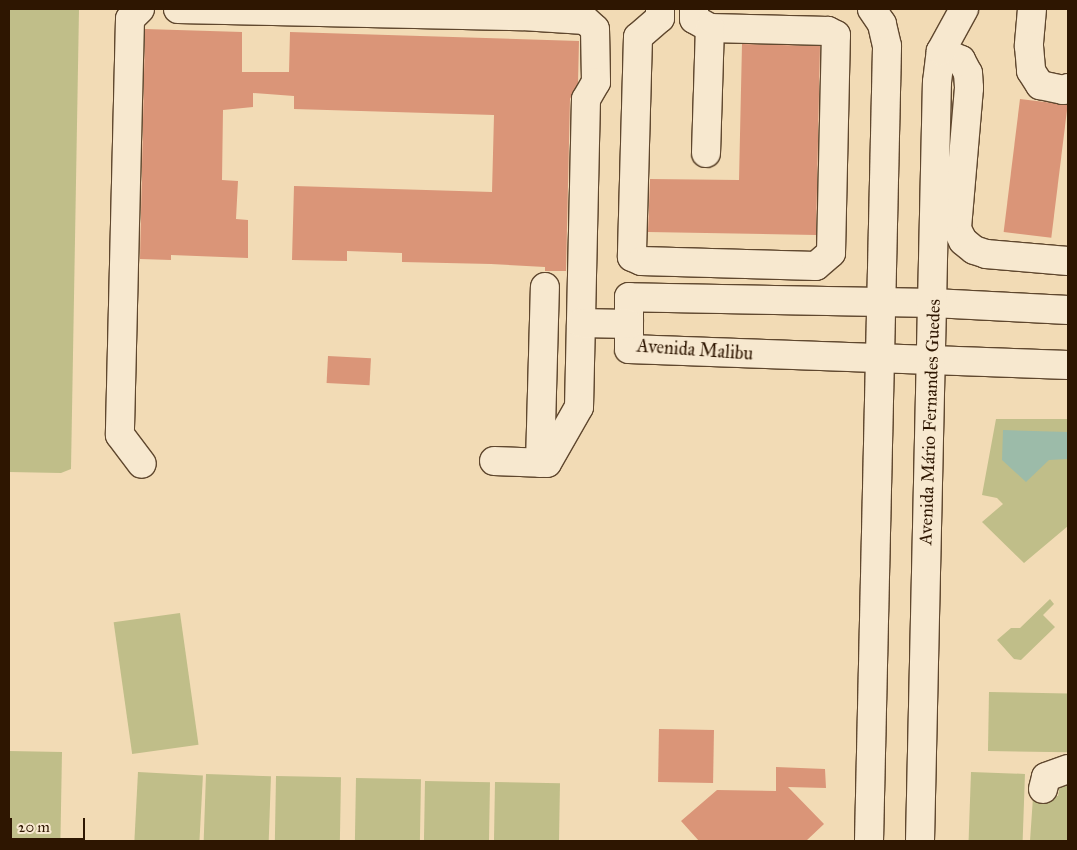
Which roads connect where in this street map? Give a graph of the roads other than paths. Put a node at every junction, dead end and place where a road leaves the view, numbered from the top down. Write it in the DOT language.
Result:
graph roads {
  1 [pos="140,9"];
  2 [pos="178,9"];
  3 [pos="660,9"];
  4 [pos="872,9"];
  5 [pos="964,9"];
  6 [pos="1032,9"];
  7 [pos="244,10"];
  8 [pos="530,13"];
  9 [pos="702,19"];
  10 [pos="940,51"];
  11 [pos="1068,88"];
  12 [pos="706,153"];
  13 [pos="1068,261"];
  14 [pos="545,287"];
  15 [pos="882,302"];
  16 [pos="933,303"];
  17 [pos="1068,310"];
  18 [pos="581,323"];
  19 [pos="629,324"];
  20 [pos="880,358"];
  21 [pos="930,360"];
  22 [pos="1068,365"];
  23 [pos="494,461"];
  24 [pos="540,463"];
  25 [pos="142,464"];
  26 [pos="1068,768"];
  27 [pos="1042,789"];
  28 [pos="869,841"];
  29 [pos="920,841"];
  1 -- 25 [label="street"];
  2 -- 7 [label="street"];
  3 -- 9 [label="street"];
  4 -- 15 [label="street"];
  5 -- 10 [label="street, Avenida Mário Fernandes Guedes"];
  6 -- 11 [label="street"];
  7 -- 8 [label="street"];
  8 -- 18 [label="street"];
  9 -- 12 [label="street"];
  10 -- 13 [label="street"];
  10 -- 16 [label="street, Avenida Mário Fernandes Guedes"];
  14 -- 24 [label="street"];
  15 -- 16 [label="street, Avenida Malibu"];
  15 -- 19 [label="street, Avenida Malibu"];
  15 -- 20 [label="street"];
  16 -- 17 [label="street, Avenida Malibu"];
  16 -- 21 [label="street, Avenida Mário Fernandes Guedes"];
  18 -- 19 [label="street"];
  18 -- 24 [label="street"];
  19 -- 20 [label="street, Avenida Malibu"];
  20 -- 21 [label="street, Avenida Malibu"];
  20 -- 28 [label="street"];
  21 -- 22 [label="street, Avenida Malibu"];
  21 -- 29 [label="street, Avenida Mário Fernandes Guedes"];
  23 -- 24 [label="street"];
  26 -- 27 [label="street"];
}
